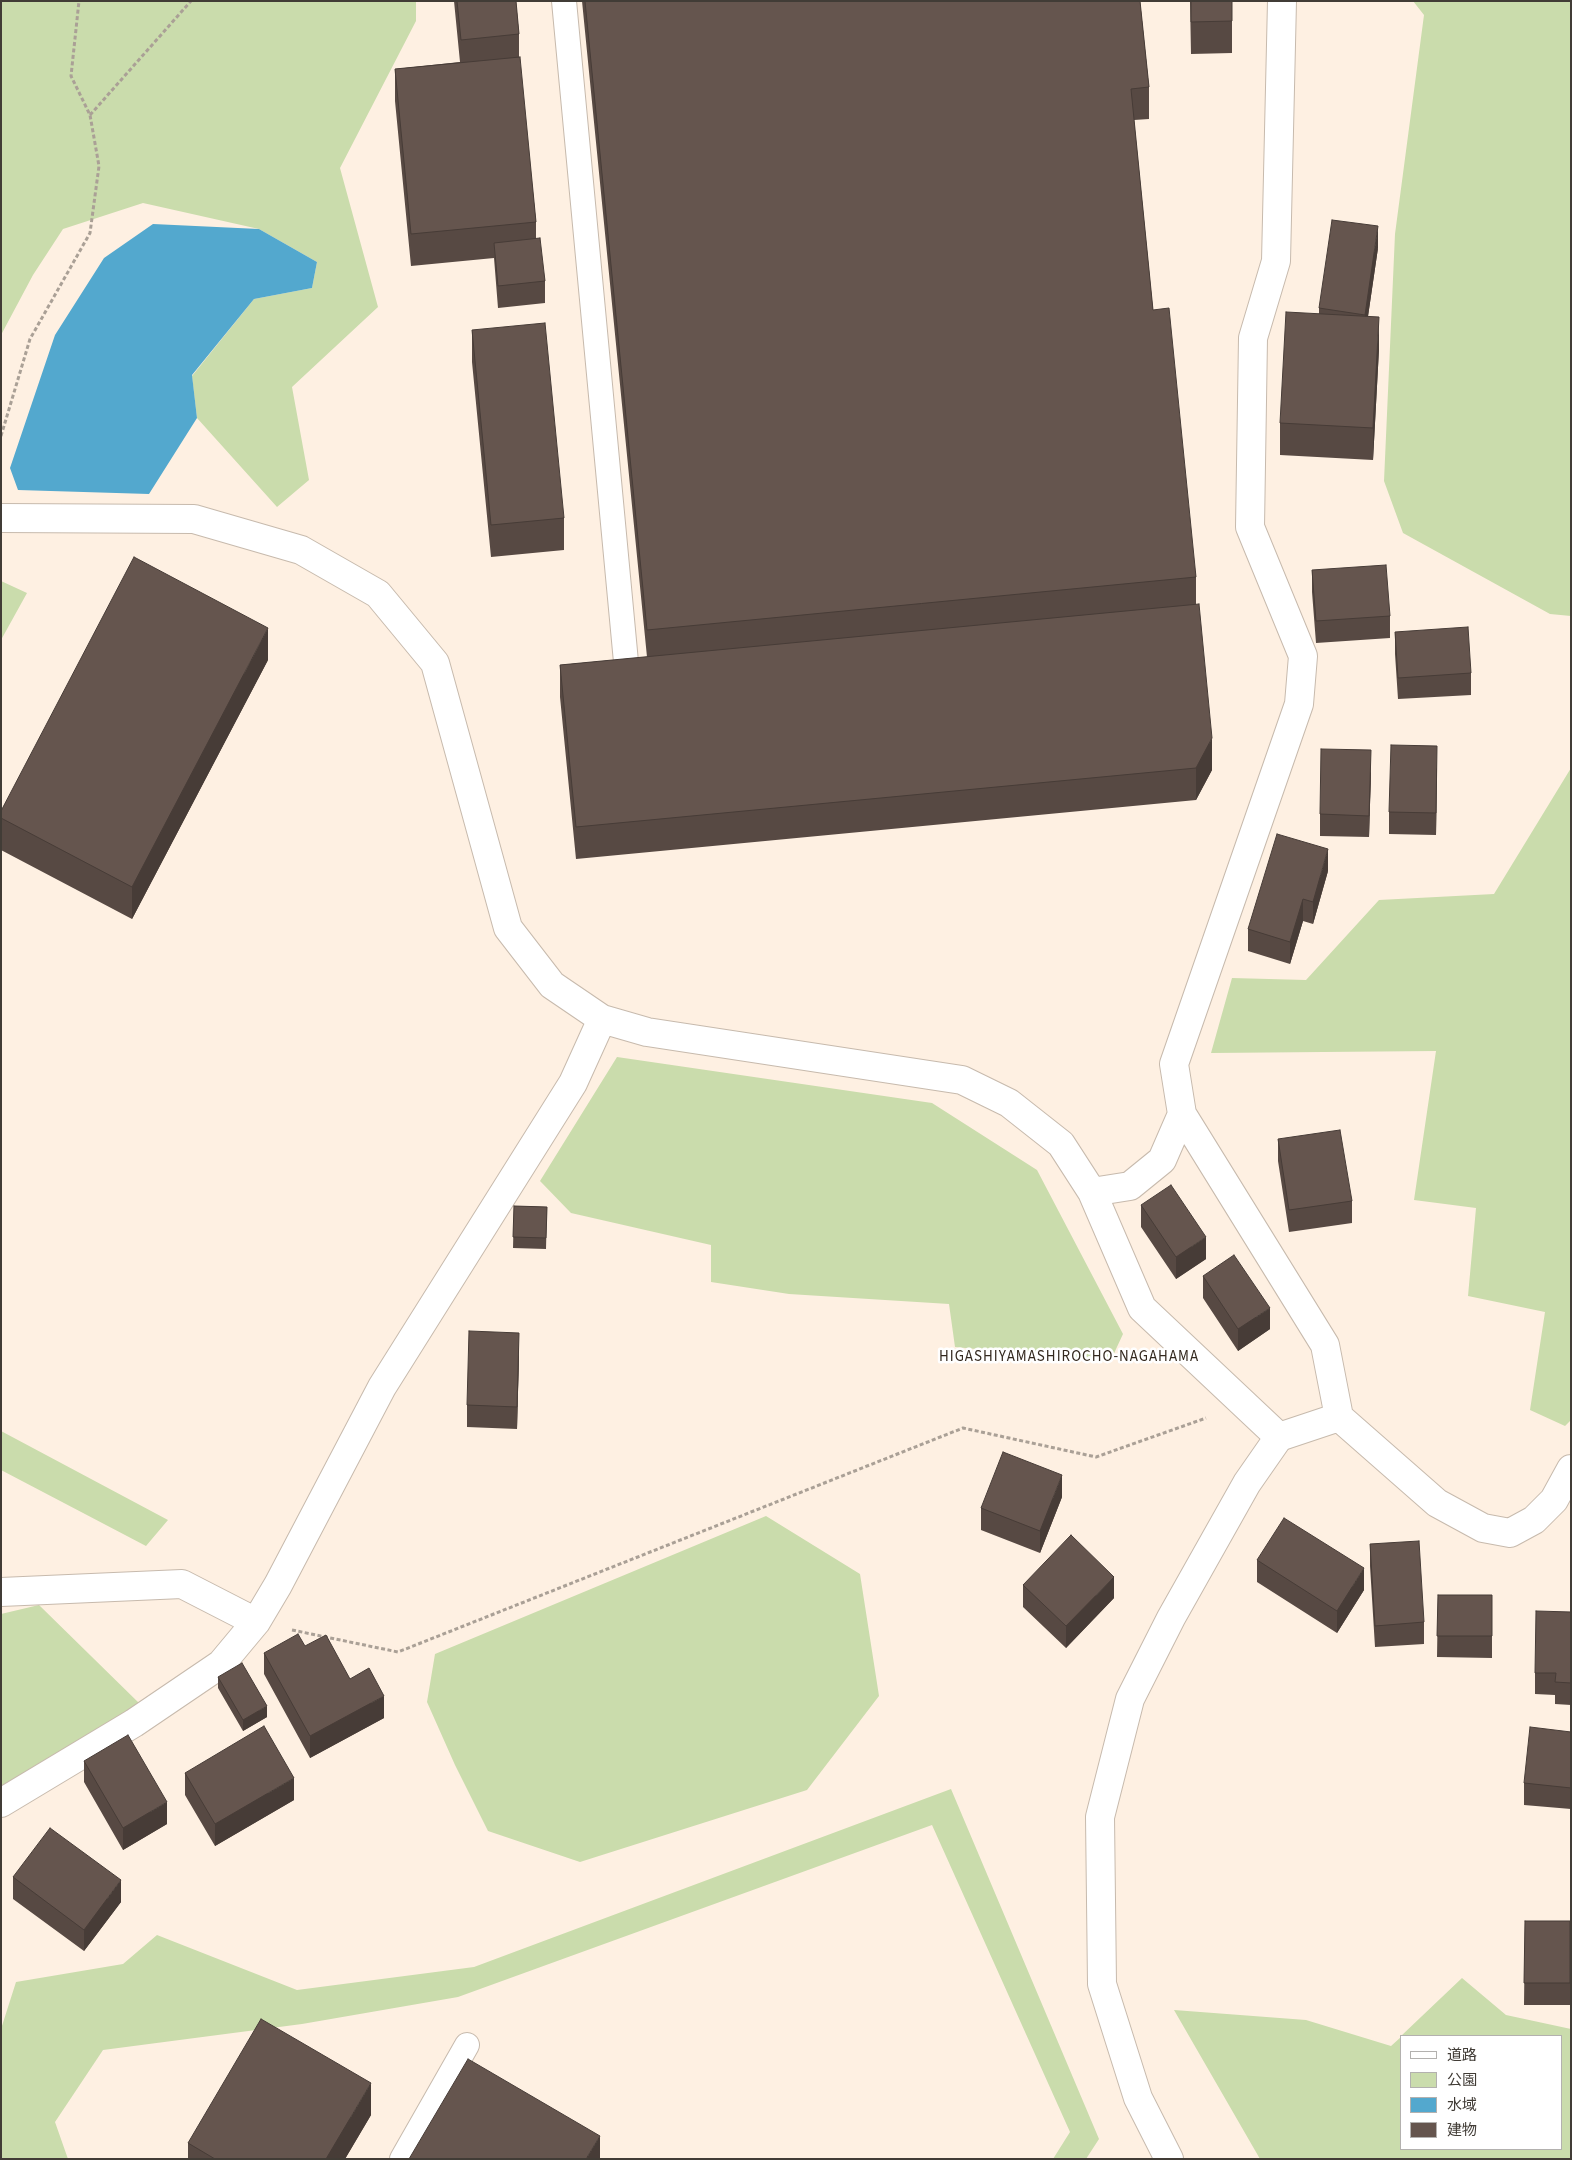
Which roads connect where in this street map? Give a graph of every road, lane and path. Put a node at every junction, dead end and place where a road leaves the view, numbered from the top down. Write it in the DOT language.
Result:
graph roads {
  1 [pos="79,1"];
  2 [pos="191,1"];
  3 [pos="564,1"];
  4 [pos="1282,1"];
  5 [pos="90,115"];
  6 [pos="1,436"];
  7 [pos="1,518"];
  8 [pos="626,662"];
  9 [pos="602,1019"];
  10 [pos="1182,1114"];
  11 [pos="1092,1192"];
  12 [pos="1244,1404"];
  13 [pos="1339,1417"];
  14 [pos="1279,1437"];
  15 [pos="1571,1469"];
  16 [pos="1,1592"];
  17 [pos="256,1622"];
  18 [pos="1,1803"];
  19 [pos="467,2045"];
  20 [pos="402,2159"];
  21 [pos="1169,2159"];
  1 -- 5 [label="path"];
  2 -- 5 [label="path"];
  3 -- 8 [label="lane"];
  4 -- 10 [label="street"];
  5 -- 6 [label="path"];
  7 -- 9 [label="street"];
  9 -- 11 [label="street"];
  9 -- 17 [label="street"];
  10 -- 11 [label="street"];
  10 -- 13 [label="street"];
  11 -- 12 [label="street"];
  12 -- 14 [label="street"];
  12 -- 17 [label="path"];
  13 -- 14 [label="street"];
  13 -- 15 [label="street"];
  14 -- 21 [label="street"];
  16 -- 17 [label="street"];
  17 -- 18 [label="street"];
  19 -- 20 [label="lane"];
}
